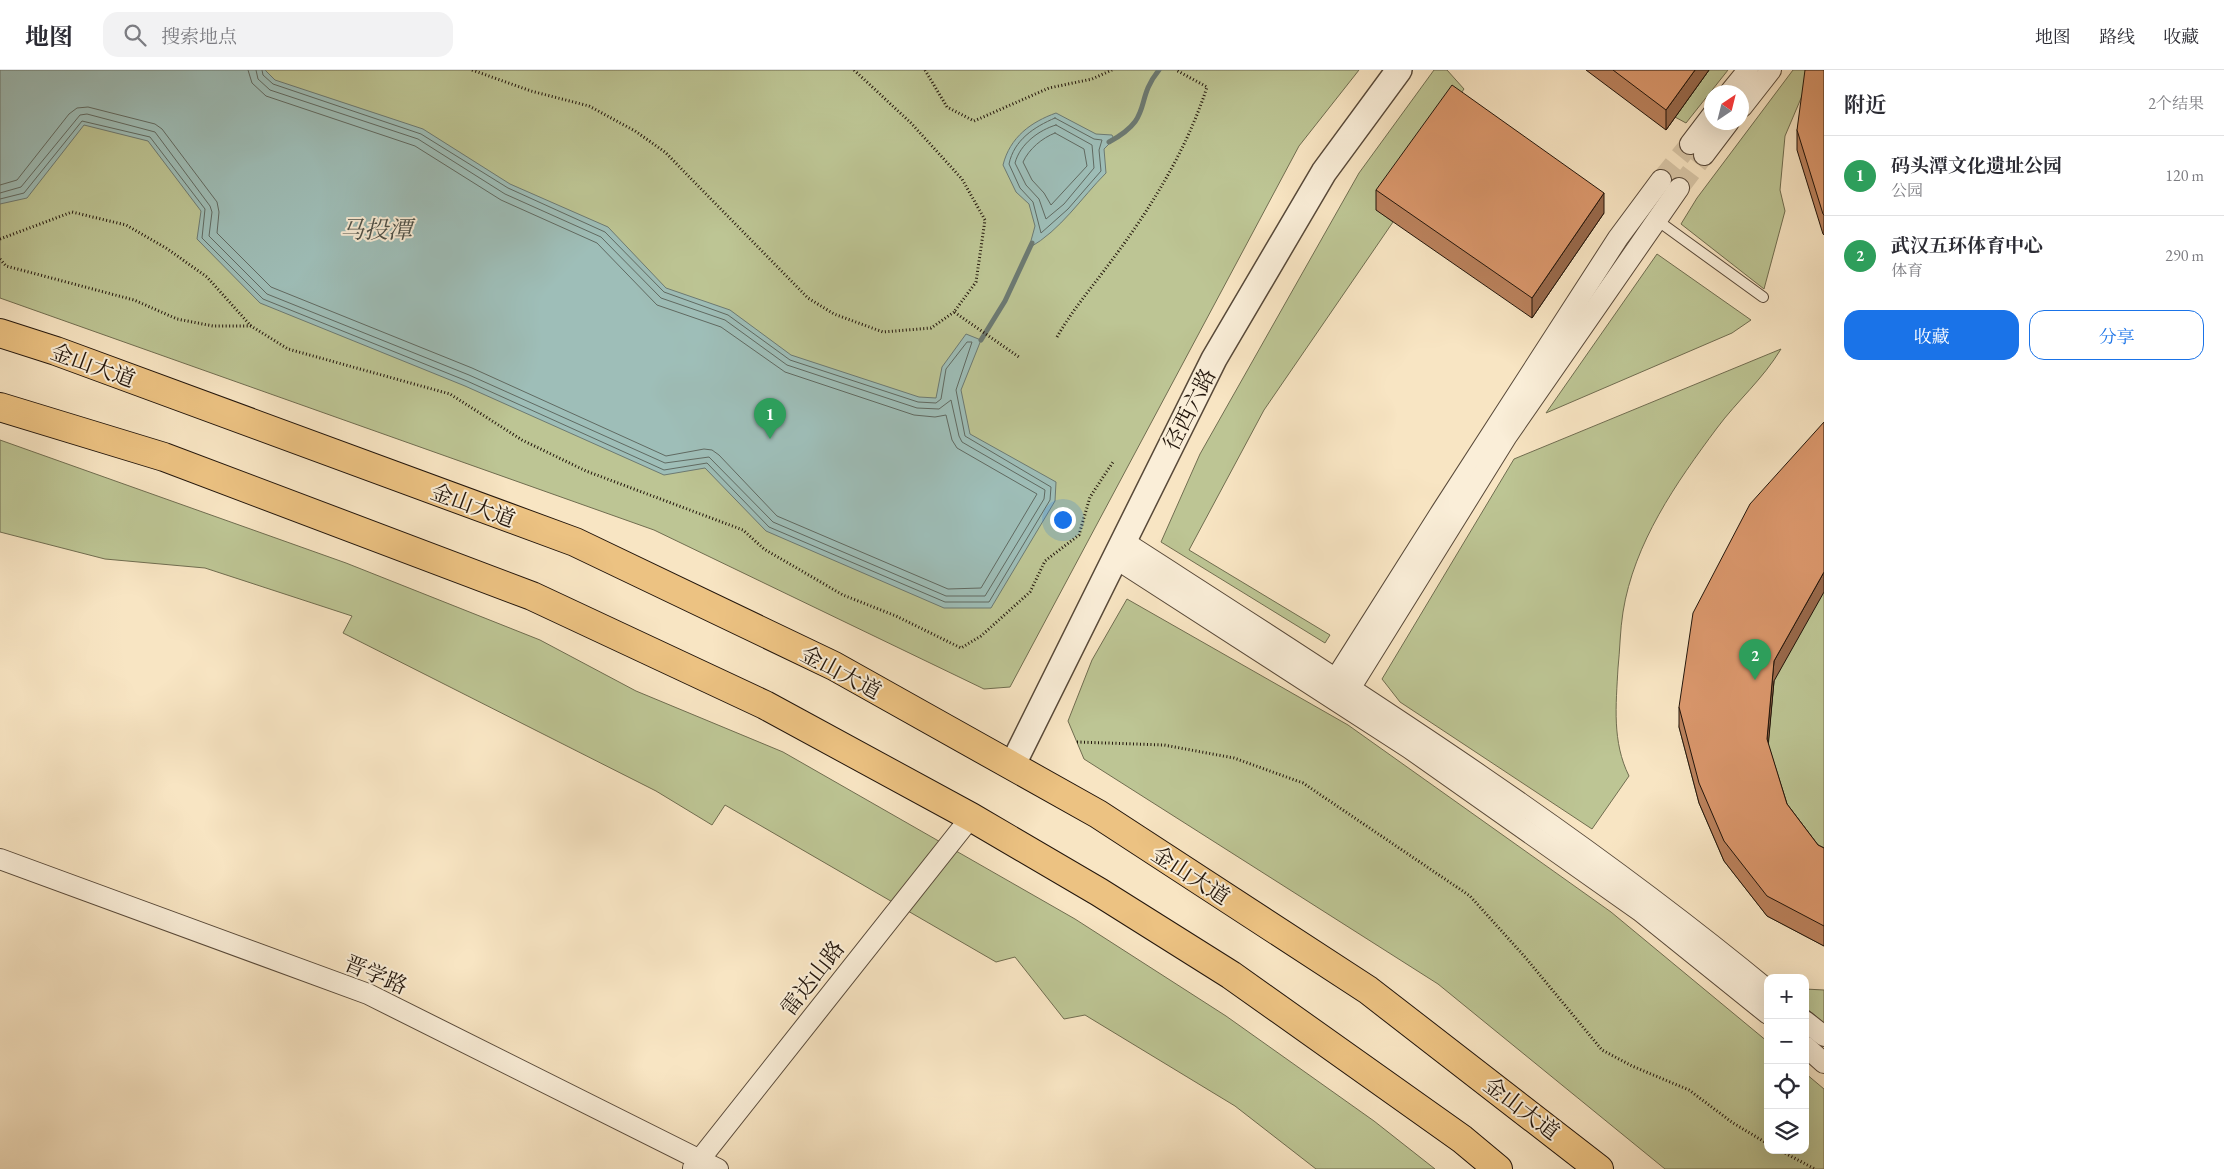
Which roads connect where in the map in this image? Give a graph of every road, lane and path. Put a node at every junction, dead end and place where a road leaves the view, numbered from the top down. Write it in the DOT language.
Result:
graph roads {
  1 [pos="472,70"];
  2 [pos="854,70"];
  3 [pos="925,70"];
  4 [pos="1112,70"];
  5 [pos="1176,70"];
  6 [pos="1398,70"];
  7 [pos="1748,70"];
  8 [pos="1771,70"];
  9 [pos="1736,85"];
  10 [pos="1749,98"];
  11 [pos="1705,130"];
  12 [pos="1720,130"];
  13 [pos="1661,180"];
  14 [pos="1679,188"];
  15 [pos="1649,214"];
  16 [pos="0,239"];
  17 [pos="0,259"];
  18 [pos="1763,297"];
  19 [pos="954,312"];
  20 [pos="251,326"];
  21 [pos="0,333"];
  22 [pos="1057,337"];
  23 [pos="1019,357"];
  24 [pos="0,407"];
  25 [pos="1112,462"];
  26 [pos="1119,549"];
  27 [pos="1338,691"];
  28 [pos="1077,742"];
  29 [pos="1012,766"];
  30 [pos="971,817"];
  31 [pos="0,859"];
  32 [pos="1764,987"];
  33 [pos="1764,1011"];
  34 [pos="1809,1024"];
  35 [pos="1824,1036"];
  36 [pos="1809,1050"];
  37 [pos="1824,1063"];
  38 [pos="1764,1142"];
  39 [pos="1787,1154"];
  40 [pos="703,1166"];
  41 [pos="1498,1169"];
  42 [pos="1599,1169"];
  43 [pos="1815,1169"];
  1 -- 19 [label="path"];
  2 -- 19 [label="path"];
  3 -- 4 [label="path"];
  5 -- 22 [label="path"];
  6 -- 26 [label="street, 径西六路"];
  7 -- 9 [label="street"];
  8 -- 10 [label="street"];
  11 -- 12 [label="street"];
  13 -- 15 [label="street"];
  14 -- 15 [label="street"];
  15 -- 18 [label="lane"];
  15 -- 27 [label="street"];
  16 -- 20 [label="path"];
  17 -- 20 [label="path"];
  19 -- 23 [label="path"];
  20 -- 25 [label="path"];
  21 -- 29 [label="main road, 金山大道"];
  24 -- 30 [label="main road"];
  26 -- 27 [label="street"];
  26 -- 29 [label="street, 径西六路"];
  27 -- 32 [label="street"];
  27 -- 33 [label="street"];
  28 -- 38 [label="path"];
  29 -- 42 [label="main road, 金山大道"];
  30 -- 40 [label="street, 雷达山路"];
  30 -- 41 [label="main road"];
  31 -- 40 [label="street, 晋学路"];
  34 -- 35 [label="street"];
  36 -- 37 [label="street"];
  39 -- 43 [label="path"];
}
